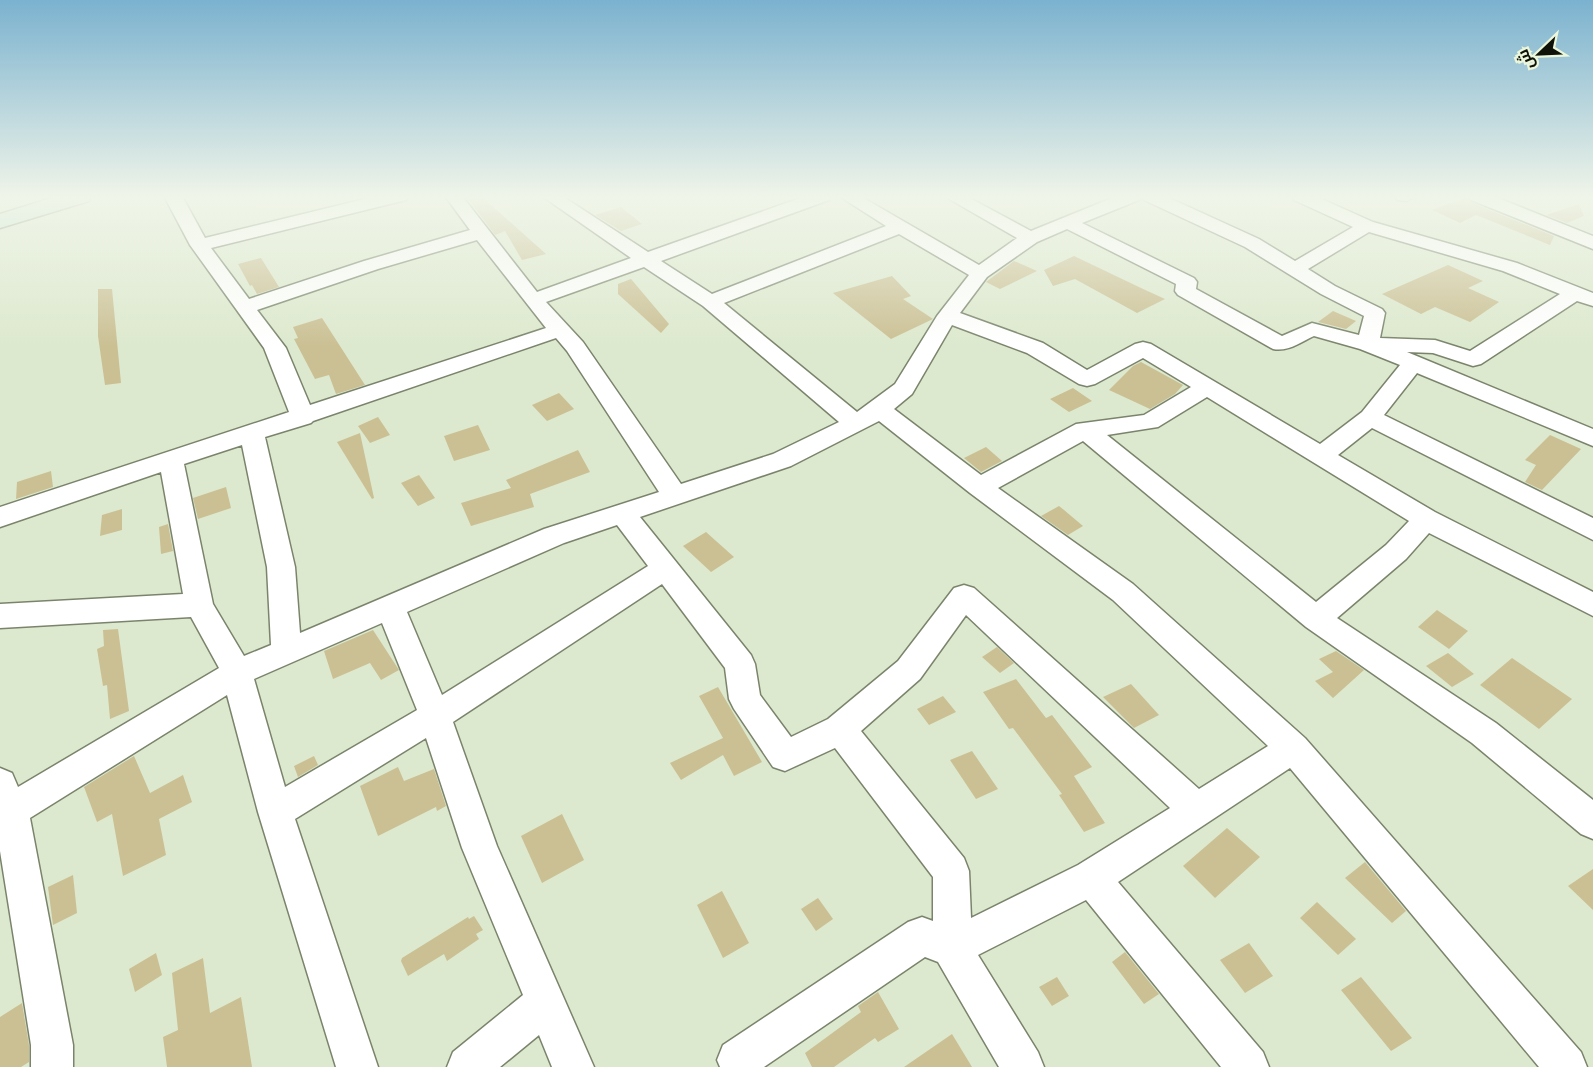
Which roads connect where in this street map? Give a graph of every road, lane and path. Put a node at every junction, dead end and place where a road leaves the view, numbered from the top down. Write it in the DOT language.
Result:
graph roads {
  1 [pos="199,245"];
  2 [pos="437,246"];
  3 [pos="491,246"];
  4 [pos="625,246"];
  5 [pos="685,246"];
  6 [pos="852,246"];
  7 [pos="933,246"];
  8 [pos="1019,246"];
  9 [pos="1114,246"];
  10 [pos="1257,246"];
  11 [pos="1333,246"];
  12 [pos="1436,246"];
  13 [pos="646,260"];
  14 [pos="1294,269"];
  15 [pos="980,273"];
  16 [pos="1584,296"];
  17 [pos="533,300"];
  18 [pos="710,302"];
  19 [pos="245,307"];
  20 [pos="947,316"];
  21 [pos="560,330"];
  22 [pos="1368,344"];
  23 [pos="1413,363"];
  24 [pos="1207,387"];
  25 [pos="879,409"];
  26 [pos="1370,417"];
  27 [pos="303,418"];
  28 [pos="855,423"];
  29 [pos="1084,430"];
  30 [pos="252,435"];
  31 [pos="1593,438"];
  32 [pos="1321,456"];
  33 [pos="171,461"];
  34 [pos="979,487"];
  35 [pos="675,496"];
  36 [pos="622,513"];
  37 [pos="0,518"];
  38 [pos="1426,519"];
  39 [pos="1593,530"];
  40 [pos="664,569"];
  41 [pos="198,605"];
  42 [pos="1593,605"];
  43 [pos="390,606"];
  44 [pos="0,616"];
  45 [pos="1316,619"];
  46 [pos="286,651"];
  47 [pos="237,673"];
  48 [pos="435,716"];
  49 [pos="840,729"];
  50 [pos="1293,748"];
  51 [pos="4,804"];
  52 [pos="1197,810"];
  53 [pos="275,812"];
  54 [pos="1593,822"];
  55 [pos="1091,878"];
  56 [pos="952,948"];
  57 [pos="545,1003"];
  58 [pos="52,1067"];
  59 [pos="357,1067"];
  60 [pos="468,1067"];
  61 [pos="573,1067"];
  62 [pos="741,1067"];
  63 [pos="1023,1067"];
  64 [pos="1248,1067"];
  65 [pos="1566,1067"];
  1 -- 19 [label="street"];
  2 -- 19 [label="street"];
  3 -- 17 [label="street"];
  4 -- 13 [label="street"];
  5 -- 13 [label="street"];
  6 -- 18 [label="street"];
  7 -- 15 [label="street"];
  8 -- 15 [label="street"];
  9 -- 22 [label="street"];
  10 -- 14 [label="street"];
  11 -- 14 [label="street"];
  12 -- 16 [label="street"];
  13 -- 17 [label="street"];
  13 -- 18 [label="street"];
  14 -- 22 [label="street"];
  15 -- 20 [label="street"];
  16 -- 22 [label="street"];
  17 -- 21 [label="street"];
  18 -- 28 [label="street"];
  19 -- 27 [label="street"];
  20 -- 24 [label="street"];
  20 -- 25 [label="street"];
  21 -- 27 [label="street"];
  21 -- 35 [label="street"];
  22 -- 23 [label="street"];
  23 -- 26 [label="street"];
  23 -- 31 [label="street"];
  24 -- 29 [label="street"];
  24 -- 32 [label="street"];
  25 -- 28 [label="street"];
  25 -- 34 [label="street"];
  26 -- 32 [label="street"];
  26 -- 39 [label="street"];
  27 -- 30 [label="street"];
  28 -- 35 [label="street"];
  29 -- 34 [label="street"];
  29 -- 45 [label="street"];
  30 -- 33 [label="street"];
  30 -- 46 [label="street"];
  32 -- 38 [label="street"];
  33 -- 37 [label="street"];
  33 -- 41 [label="street"];
  34 -- 50 [label="street"];
  35 -- 36 [label="street"];
  36 -- 40 [label="street"];
  36 -- 43 [label="street"];
  38 -- 42 [label="street"];
  38 -- 45 [label="street"];
  40 -- 48 [label="street"];
  40 -- 49 [label="street"];
  41 -- 44 [label="street"];
  41 -- 47 [label="street"];
  43 -- 46 [label="street"];
  43 -- 48 [label="street"];
  45 -- 54 [label="street"];
  46 -- 47 [label="street"];
  47 -- 51 [label="street"];
  47 -- 53 [label="street"];
  48 -- 53 [label="street"];
  48 -- 57 [label="street"];
  49 -- 52 [label="street"];
  49 -- 56 [label="street"];
  50 -- 52 [label="street"];
  50 -- 65 [label="street"];
  51 -- 58 [label="street"];
  52 -- 55 [label="street"];
  53 -- 59 [label="street"];
  55 -- 56 [label="street"];
  55 -- 64 [label="street"];
  56 -- 62 [label="street"];
  56 -- 63 [label="street"];
  57 -- 60 [label="street"];
  57 -- 61 [label="street"];
}
